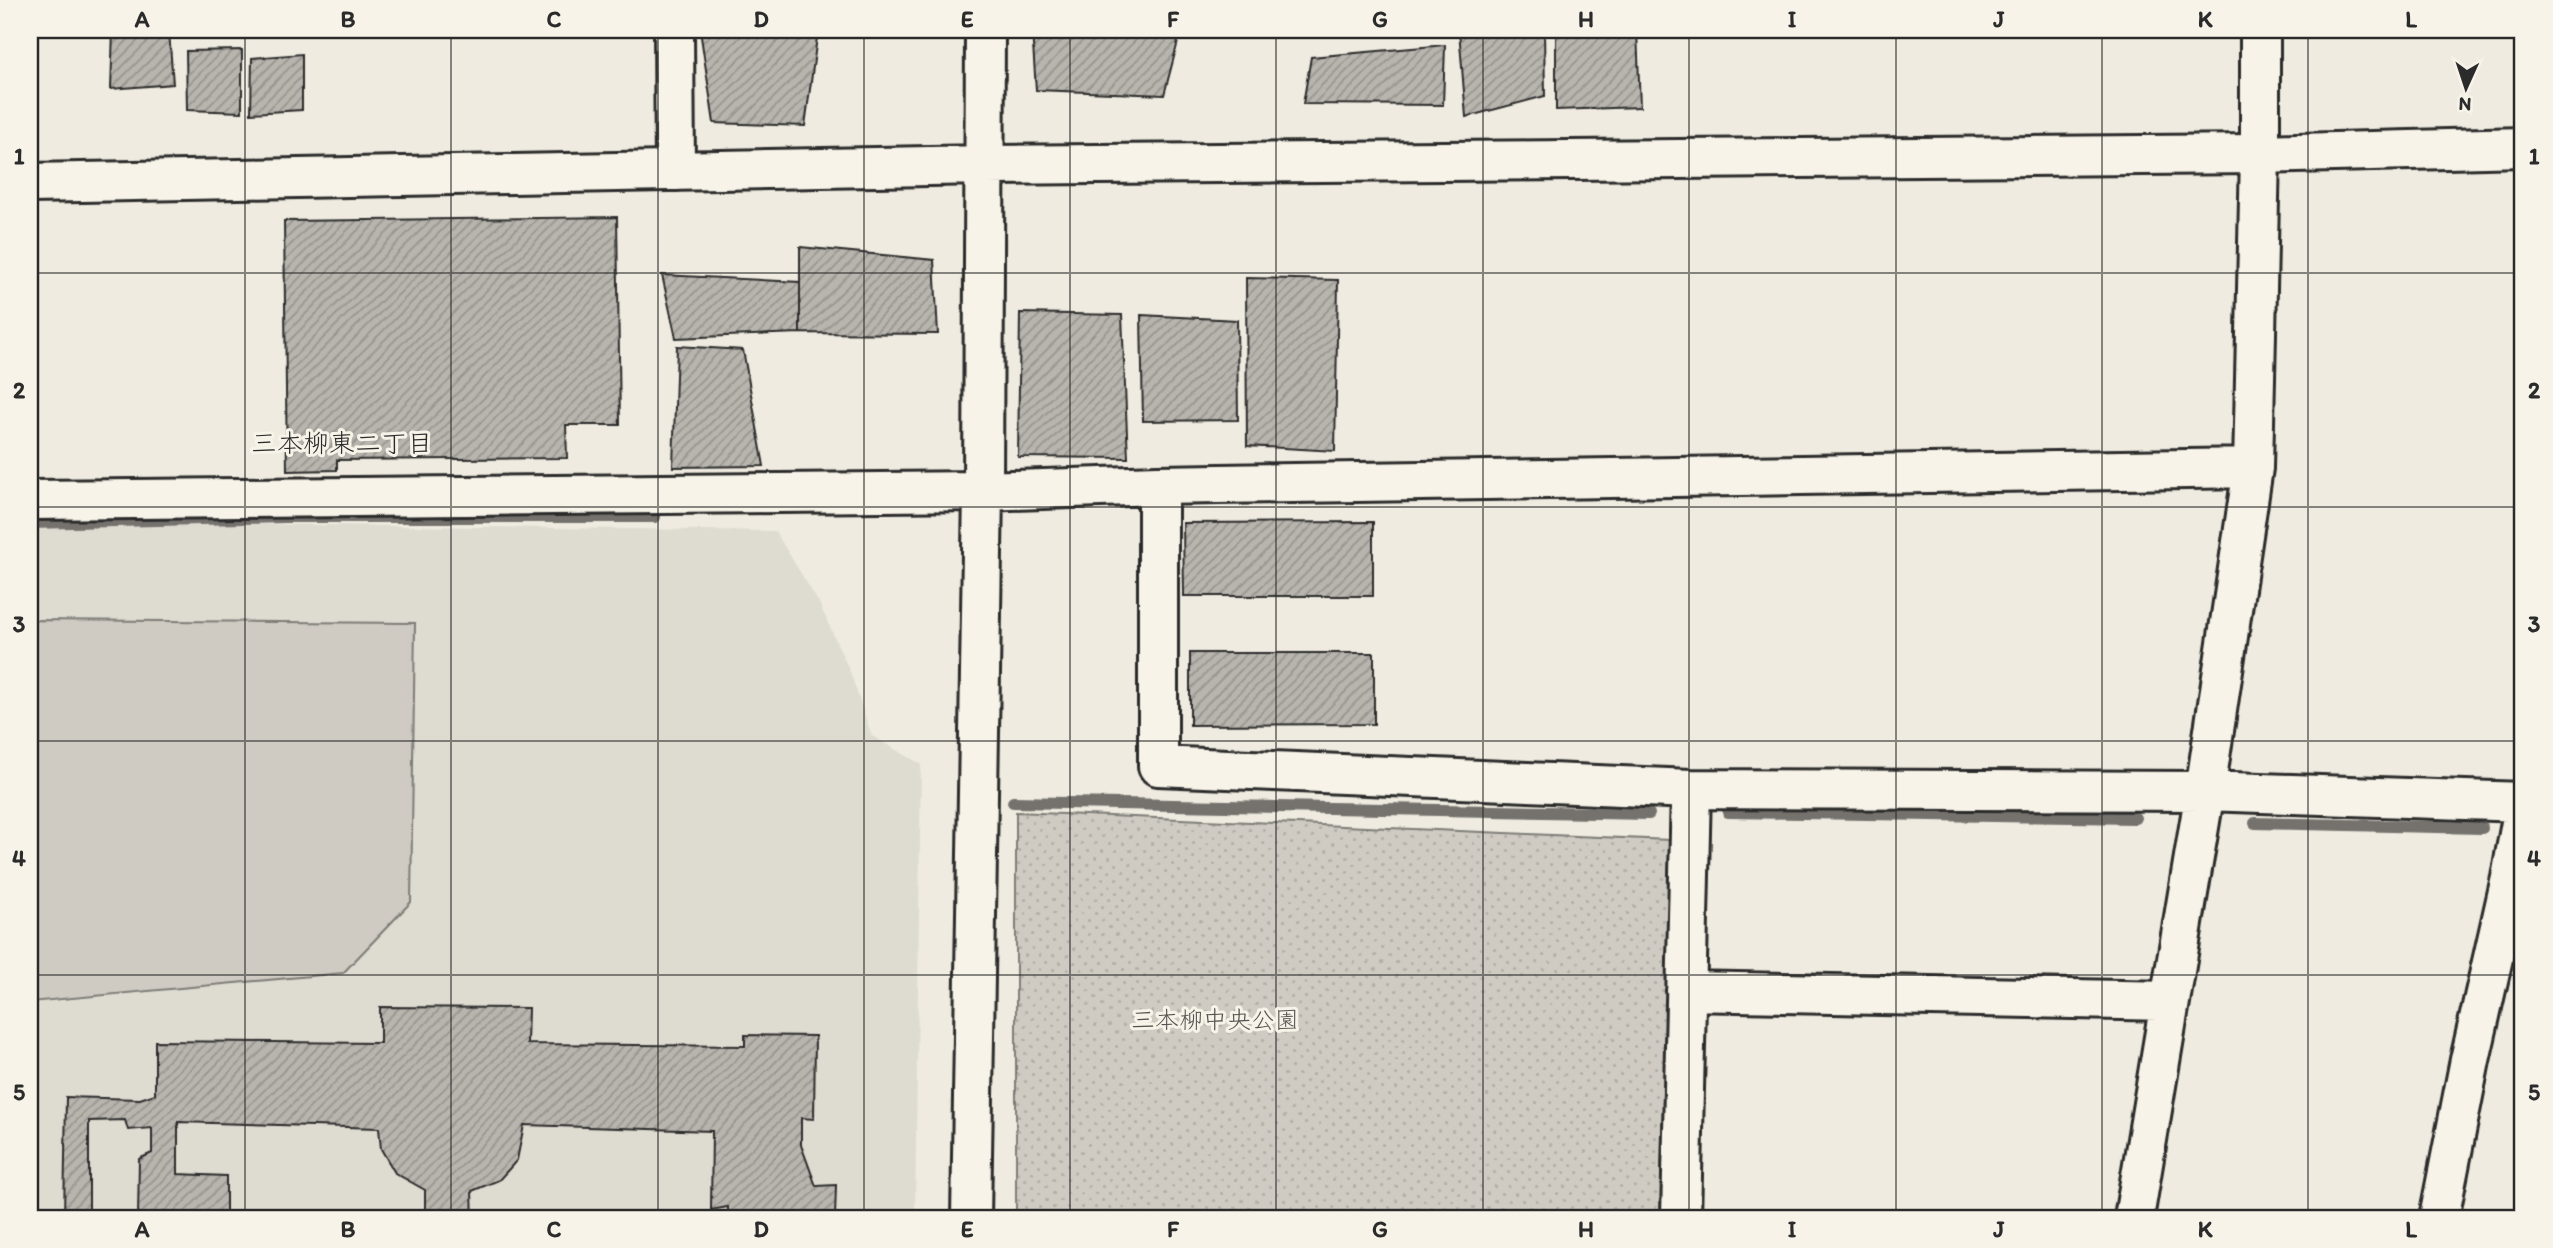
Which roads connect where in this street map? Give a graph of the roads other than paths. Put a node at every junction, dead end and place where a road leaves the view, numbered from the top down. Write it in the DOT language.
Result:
graph roads {
  1 [pos="674,30"];
  2 [pos="985,30"];
  3 [pos="2260,30"];
  4 [pos="2523,147"];
  5 [pos="2260,154"];
  6 [pos="984,165"];
  7 [pos="675,171"];
  8 [pos="30,183"];
  9 [pos="2253,468"];
  10 [pos="1158,485"];
  11 [pos="984,491"];
  12 [pos="30,500"];
  13 [pos="1691,789"];
  14 [pos="2205,791"];
  15 [pos="2523,802"];
  16 [pos="2523,812"];
  17 [pos="2517,881"];
  18 [pos="1686,991"];
  19 [pos="2170,1001"];
  20 [pos="971,1218"];
  21 [pos="1681,1218"];
  22 [pos="2134,1218"];
  23 [pos="2439,1218"];
  1 -- 7 [label="street"];
  2 -- 6 [label="street"];
  3 -- 5 [label="street"];
  4 -- 5 [label="street"];
  5 -- 6 [label="street"];
  5 -- 9 [label="street"];
  6 -- 7 [label="street"];
  6 -- 11 [label="street"];
  7 -- 8 [label="street"];
  9 -- 10 [label="street"];
  9 -- 14 [label="street"];
  10 -- 11 [label="street"];
  10 -- 13 [label="street"];
  11 -- 12 [label="street"];
  11 -- 20 [label="street"];
  13 -- 14 [label="street"];
  13 -- 18 [label="street"];
  14 -- 15 [label="street"];
  14 -- 19 [label="street"];
  16 -- 17 [label="street"];
  17 -- 23 [label="street"];
  18 -- 19 [label="street"];
  18 -- 21 [label="street"];
  19 -- 22 [label="street"];
}
